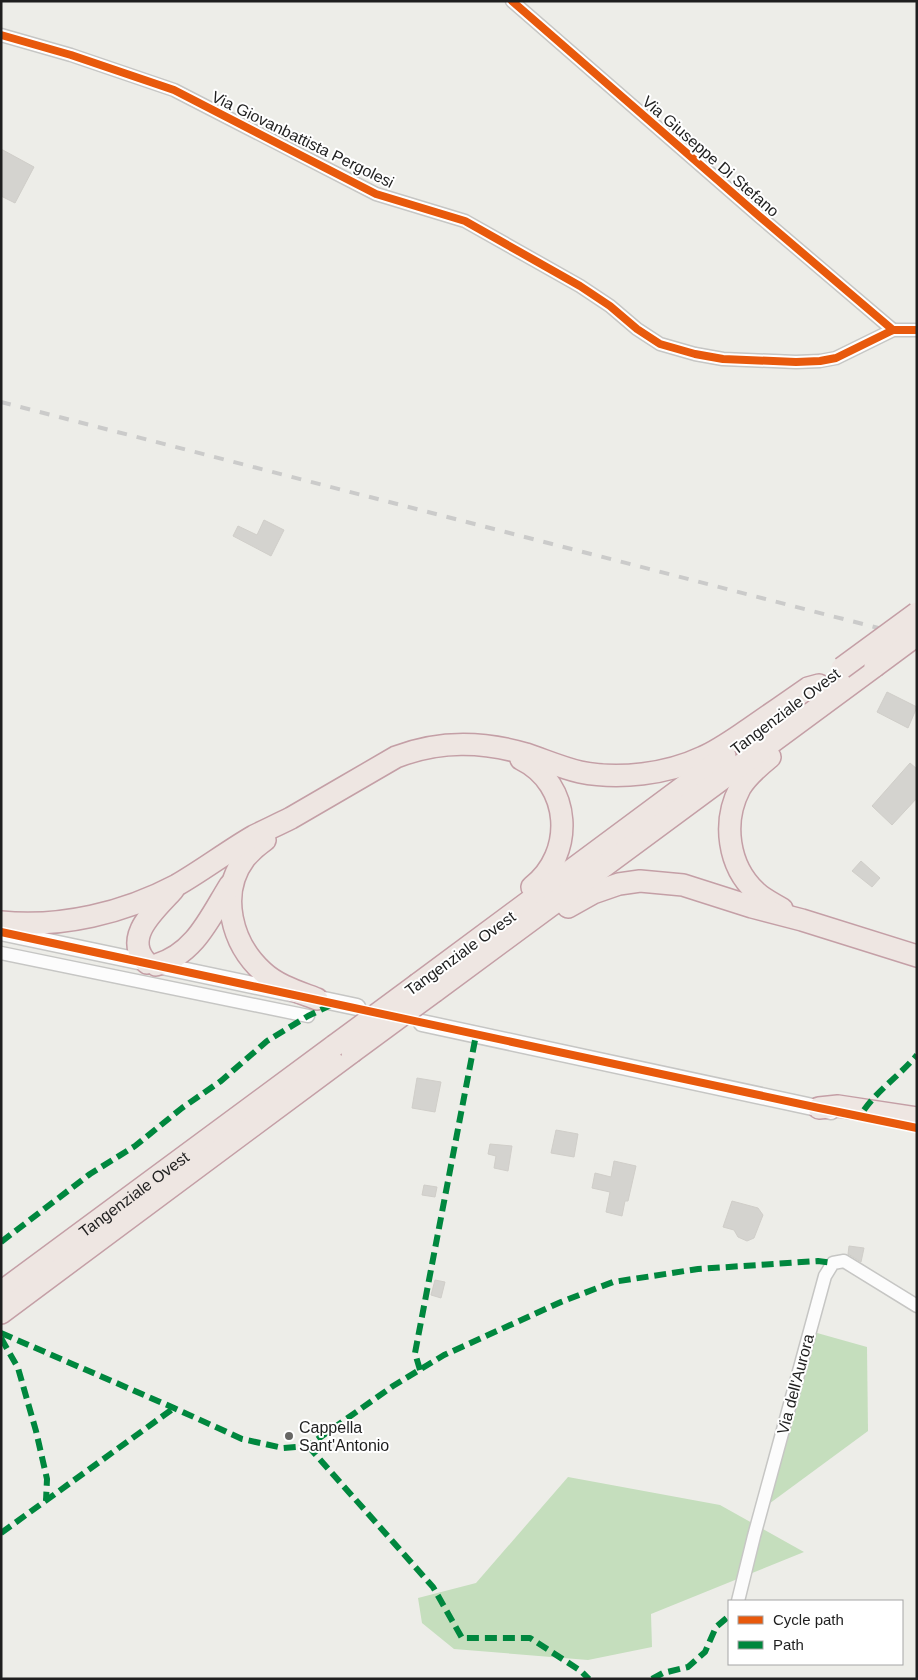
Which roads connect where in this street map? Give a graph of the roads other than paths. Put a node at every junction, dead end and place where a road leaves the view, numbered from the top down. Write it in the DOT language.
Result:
graph roads {
  1 [pos="512,1"];
  2 [pos="1,35"];
  3 [pos="893,330"];
  4 [pos="917,330"];
  5 [pos="917,613"];
  6 [pos="917,635"];
  7 [pos="859,670"];
  8 [pos="819,686"];
  9 [pos="494,746"];
  10 [pos="289,819"];
  11 [pos="237,874"];
  12 [pos="178,884"];
  13 [pos="802,920"];
  14 [pos="1,922"];
  15 [pos="1,932"];
  16 [pos="1,953"];
  17 [pos="917,956"];
  18 [pos="152,964"];
  19 [pos="472,964"];
  20 [pos="427,987"];
  21 [pos="357,1007"];
  22 [pos="313,1008"];
  23 [pos="422,1023"];
  24 [pos="819,1108"];
  25 [pos="917,1118"];
  26 [pos="917,1128"];
  27 [pos="5,1300"];
  28 [pos="917,1306"];
  29 [pos="738,1600"];
  1 -- 3 [label="street, Via Giuseppe Di Stefano"];
  2 -- 3 [label="street, Via Giovanbattista Pergolesi"];
  3 -- 4 [label="street, Via Giovanbattista Pergolesi"];
  5 -- 7 [label="highway, Tangenziale Ovest, bridge"];
  6 -- 7 [label="highway, Tangenziale Ovest, bridge"];
  7 -- 8 [label="highway, Tangenziale Ovest"];
  7 -- 13 [label="highway"];
  7 -- 19 [label="highway, Tangenziale Ovest"];
  8 -- 9 [label="highway"];
  8 -- 20 [label="highway, Tangenziale Ovest"];
  9 -- 10 [label="highway"];
  9 -- 20 [label="highway"];
  10 -- 11 [label="highway"];
  10 -- 12 [label="highway"];
  11 -- 18 [label="highway"];
  11 -- 22 [label="highway"];
  12 -- 14 [label="highway"];
  12 -- 18 [label="highway"];
  13 -- 17 [label="highway"];
  13 -- 19 [label="highway"];
  15 -- 18 [label="street"];
  16 -- 22 [label="street"];
  18 -- 22 [label="street"];
  19 -- 20 [label="highway, Tangenziale Ovest"];
  20 -- 27 [label="highway, Tangenziale Ovest, bridge"];
  21 -- 22 [label="street"];
  23 -- 24 [label="street"];
  24 -- 25 [label="highway"];
  24 -- 26 [label="street"];
  28 -- 29 [label="street, Via dell'Aurora"];
}
